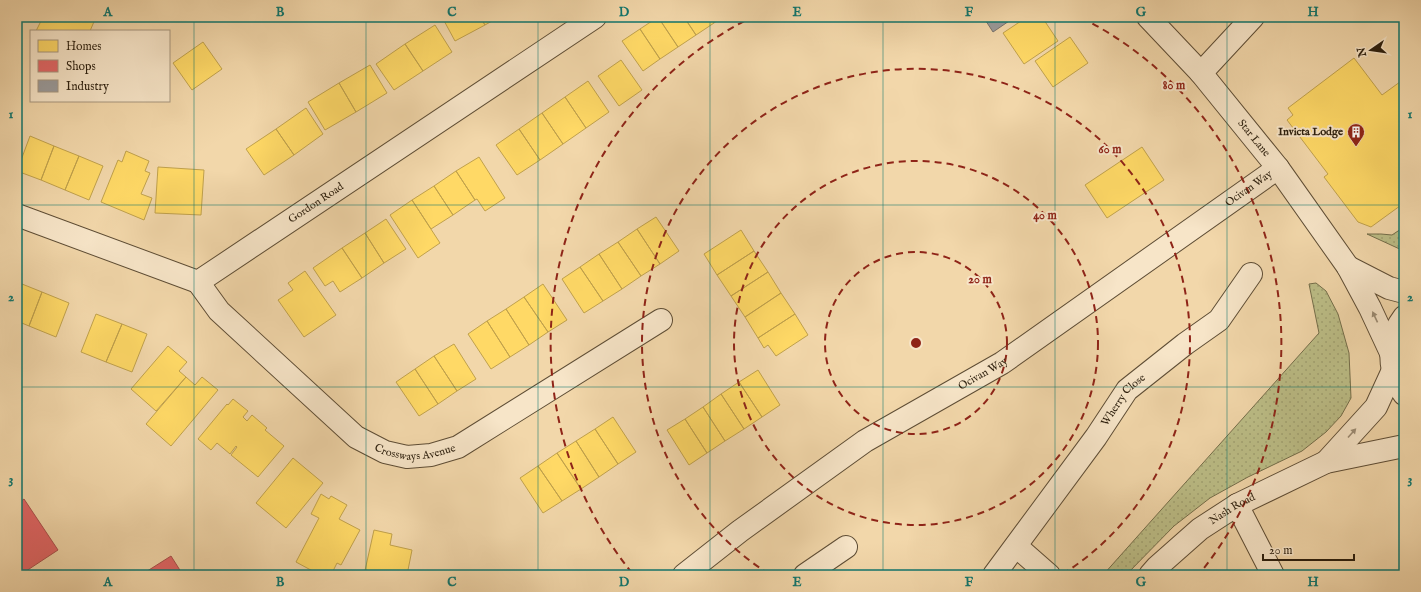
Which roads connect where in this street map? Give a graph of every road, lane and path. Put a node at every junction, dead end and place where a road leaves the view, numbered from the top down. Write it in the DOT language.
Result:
graph roads {
  1 [pos="595,17"];
  2 [pos="1148,17"];
  3 [pos="1253,17"];
  4 [pos="1201,73"];
  5 [pos="1278,168"];
  6 [pos="17,215"];
  7 [pos="1348,267"];
  8 [pos="1250,274"];
  9 [pos="198,282"];
  10 [pos="1404,292"];
  11 [pos="1404,317"];
  12 [pos="661,320"];
  13 [pos="1392,361"];
  14 [pos="1404,394"];
  15 [pos="1404,446"];
  16 [pos="1326,462"];
  17 [pos="1237,505"];
  18 [pos="1016,546"];
  19 [pos="846,547"];
  20 [pos="684,575"];
  21 [pos="805,575"];
  22 [pos="994,575"];
  23 [pos="1049,575"];
  24 [pos="1150,575"];
  25 [pos="1273,575"];
  1 -- 9 [label="street, Gordon Road"];
  2 -- 4 [label="street, Star Lane"];
  3 -- 4 [label="street"];
  4 -- 5 [label="street, Star Lane"];
  5 -- 7 [label="street, Star Lane"];
  5 -- 20 [label="street, Ocivan Way"];
  6 -- 9 [label="street"];
  7 -- 10 [label="street, Star Lane"];
  13 -- 7 [label="street, Star Lane, one-way"];
  8 -- 18 [label="street, Wherry Close"];
  9 -- 12 [label="street, Crossways Avenue"];
  11 -- 13 [label="street, Nash Road"];
  13 -- 14 [label="street, Star Lane"];
  16 -- 13 [label="street, Nash Road, one-way"];
  15 -- 16 [label="street, Nash Road"];
  16 -- 17 [label="street, Nash Road"];
  17 -- 24 [label="street, Nash Road"];
  17 -- 25 [label="street"];
  18 -- 22 [label="street, Wherry Close"];
  18 -- 23 [label="street"];
  19 -- 21 [label="street"];
}
